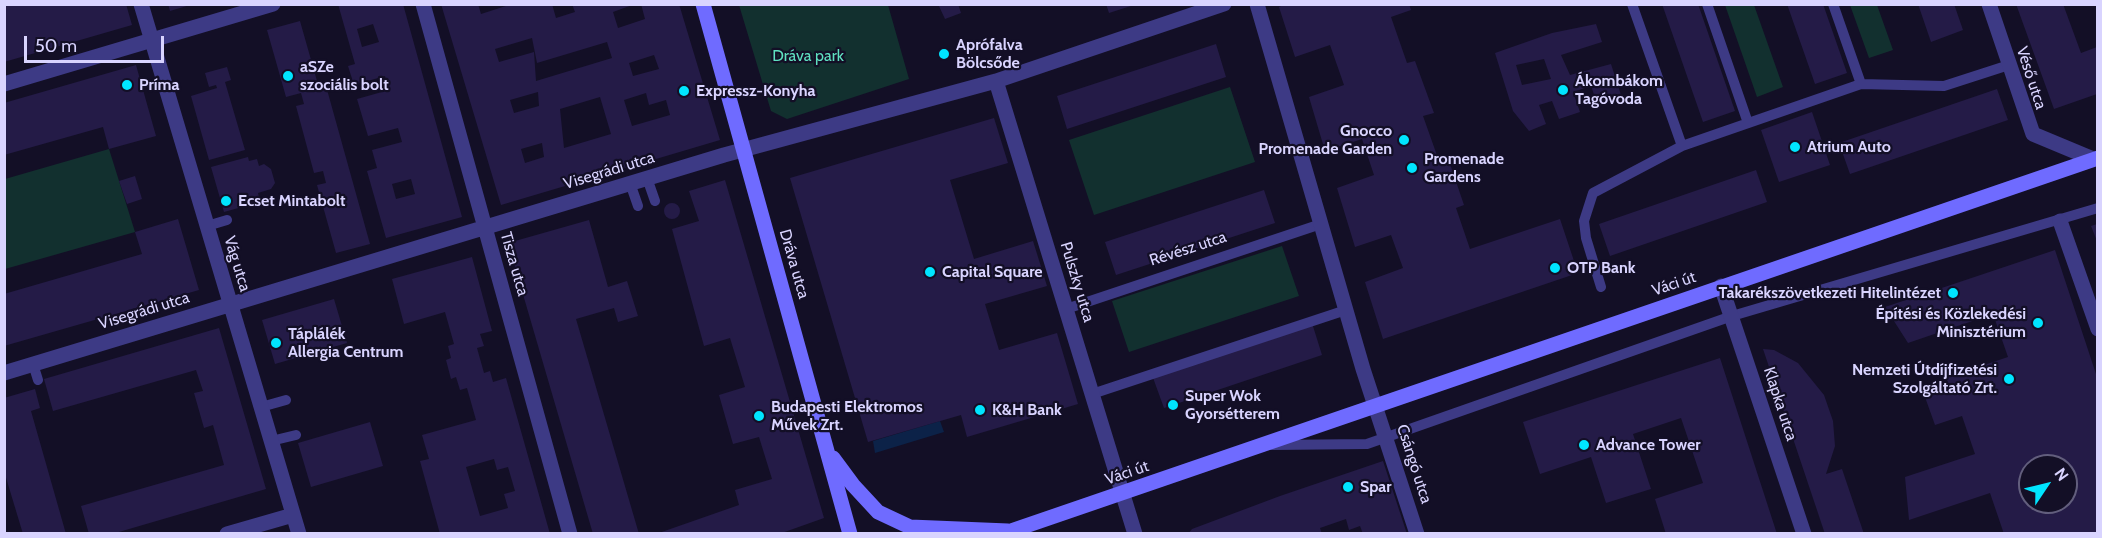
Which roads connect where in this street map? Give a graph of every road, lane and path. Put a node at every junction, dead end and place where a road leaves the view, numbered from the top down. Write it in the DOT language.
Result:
graph roads {
  1 [pos="141,4"];
  2 [pos="273,4"];
  3 [pos="423,4"];
  4 [pos="703,4"];
  5 [pos="1224,4"];
  6 [pos="1257,4"];
  7 [pos="1632,4"];
  8 [pos="1707,4"];
  9 [pos="1833,4"];
  10 [pos="1989,4"];
  11 [pos="152,41"];
  12 [pos="2008,65"];
  13 [pos="996,81"];
  14 [pos="4,84"];
  15 [pos="1861,84"];
  16 [pos="1748,123"];
  17 [pos="1682,146"];
  18 [pos="744,149"];
  19 [pos="2095,159"];
  20 [pos="647,178"];
  21 [pos="630,183"];
  22 [pos="655,201"];
  23 [pos="638,206"];
  24 [pos="2097,208"];
  25 [pos="226,220"];
  26 [pos="2060,221"];
  27 [pos="1321,224"];
  28 [pos="207,226"];
  29 [pos="485,227"];
  30 [pos="1722,286"];
  31 [pos="1600,287"];
  32 [pos="230,303"];
  33 [pos="1066,309"];
  34 [pos="1347,310"];
  35 [pos="1732,316"];
  36 [pos="2097,329"];
  37 [pos="33,364"];
  38 [pos="4,373"];
  39 [pos="38,380"];
  40 [pos="1092,394"];
  41 [pos="286,400"];
  42 [pos="1376,406"];
  43 [pos="261,407"];
  44 [pos="296,435"];
  45 [pos="1387,437"];
  46 [pos="271,441"];
  47 [pos="1263,445"];
  48 [pos="828,450"];
  49 [pos="1123,494"];
  50 [pos="293,515"];
  51 [pos="1005,533"];
  52 [pos="227,534"];
  53 [pos="298,534"];
  54 [pos="570,534"];
  55 [pos="850,534"];
  56 [pos="1135,534"];
  57 [pos="1417,534"];
  58 [pos="1804,534"];
  1 -- 11 [label="street, Vág utca"];
  2 -- 11 [label="street"];
  3 -- 29 [label="street, Tisza utca"];
  4 -- 18 [label="main road, Dráva utca"];
  5 -- 13 [label="street, Visegrádi utca"];
  6 -- 27 [label="street"];
  7 -- 17 [label="lane"];
  8 -- 16 [label="lane"];
  9 -- 15 [label="lane"];
  10 -- 12 [label="street, Véső utca"];
  11 -- 14 [label="street"];
  11 -- 28 [label="street, Vág utca"];
  12 -- 15 [label="lane"];
  12 -- 19 [label="street, Véső utca"];
  13 -- 18 [label="street, Visegrádi utca"];
  13 -- 33 [label="street, Pulszky utca"];
  15 -- 16 [label="lane"];
  16 -- 17 [label="lane"];
  17 -- 31 [label="lane"];
  18 -- 20 [label="street, Visegrádi utca"];
  18 -- 48 [label="main road, Dráva utca"];
  19 -- 30 [label="main road, Váci út"];
  20 -- 21 [label="street, Visegrádi utca"];
  20 -- 22 [label="lane"];
  21 -- 23 [label="lane"];
  21 -- 29 [label="street, Visegrádi utca"];
  24 -- 26 [label="lane, Váci út"];
  25 -- 28 [label="lane"];
  26 -- 35 [label="lane, Váci út"];
  26 -- 36 [label="street"];
  27 -- 33 [label="lane, Révész utca"];
  27 -- 34 [label="street"];
  28 -- 32 [label="street, Vág utca"];
  29 -- 32 [label="street, Visegrádi utca"];
  29 -- 54 [label="street, Tisza utca"];
  30 -- 35 [label="street, Klapka utca"];
  30 -- 42 [label="main road, Váci út"];
  32 -- 37 [label="street, Visegrádi utca"];
  32 -- 43 [label="street, Vág utca"];
  33 -- 40 [label="street, Pulszky utca"];
  34 -- 40 [label="lane"];
  34 -- 42 [label="street"];
  35 -- 45 [label="lane, Váci út"];
  35 -- 58 [label="street, Klapka utca"];
  37 -- 38 [label="street, Visegrádi utca"];
  37 -- 39 [label="lane"];
  40 -- 49 [label="street, Pulszky utca"];
  41 -- 43 [label="lane"];
  42 -- 45 [label="street, Csángó utca"];
  42 -- 47 [label="main road, Váci út"];
  43 -- 46 [label="street, Vág utca"];
  44 -- 46 [label="lane"];
  45 -- 47 [label="lane, Váci út"];
  45 -- 57 [label="street, Csángó utca"];
  46 -- 50 [label="street, Vág utca"];
  47 -- 49 [label="main road, Váci út"];
  48 -- 51 [label="main road"];
  48 -- 55 [label="main road, Dráva utca"];
  49 -- 51 [label="main road, Váci út"];
  49 -- 56 [label="street, Pulszky utca"];
  50 -- 52 [label="street"];
  50 -- 53 [label="street, Vág utca"];
}
